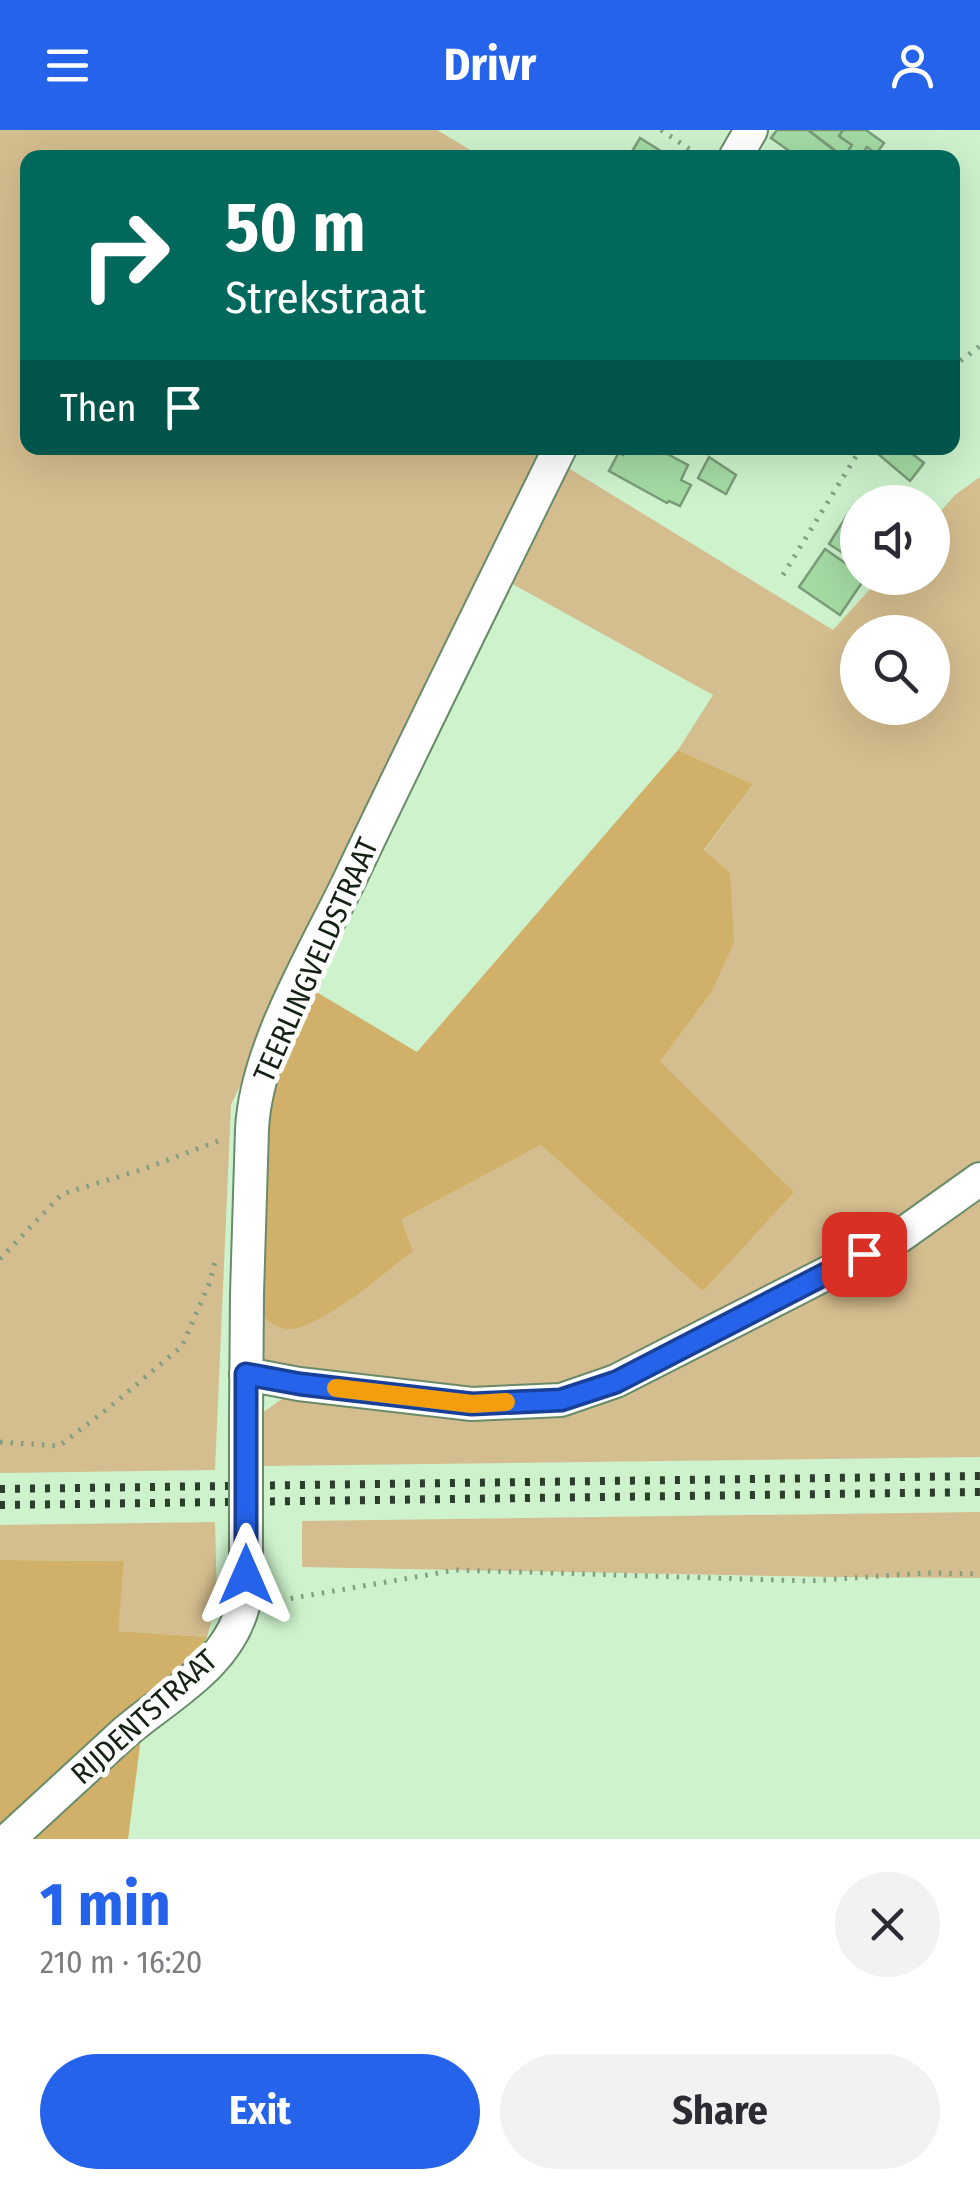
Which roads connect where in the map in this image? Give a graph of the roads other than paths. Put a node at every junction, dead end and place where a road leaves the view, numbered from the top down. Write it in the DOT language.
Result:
graph roads {
  1 [pos="557,455"];
  2 [pos="980,1179"];
  3 [pos="246,1374"];
  4 [pos="244,1591"];
  5 [pos="9,1839"];
  1 -- 3 [label="street, TEERLINGVELDSTRAAT"];
  2 -- 3 [label="street"];
  3 -- 4 [label="street, TEERLINGVELDSTRAAT, bridge"];
  4 -- 5 [label="street, RIJDENTSTRAAT"];
}
